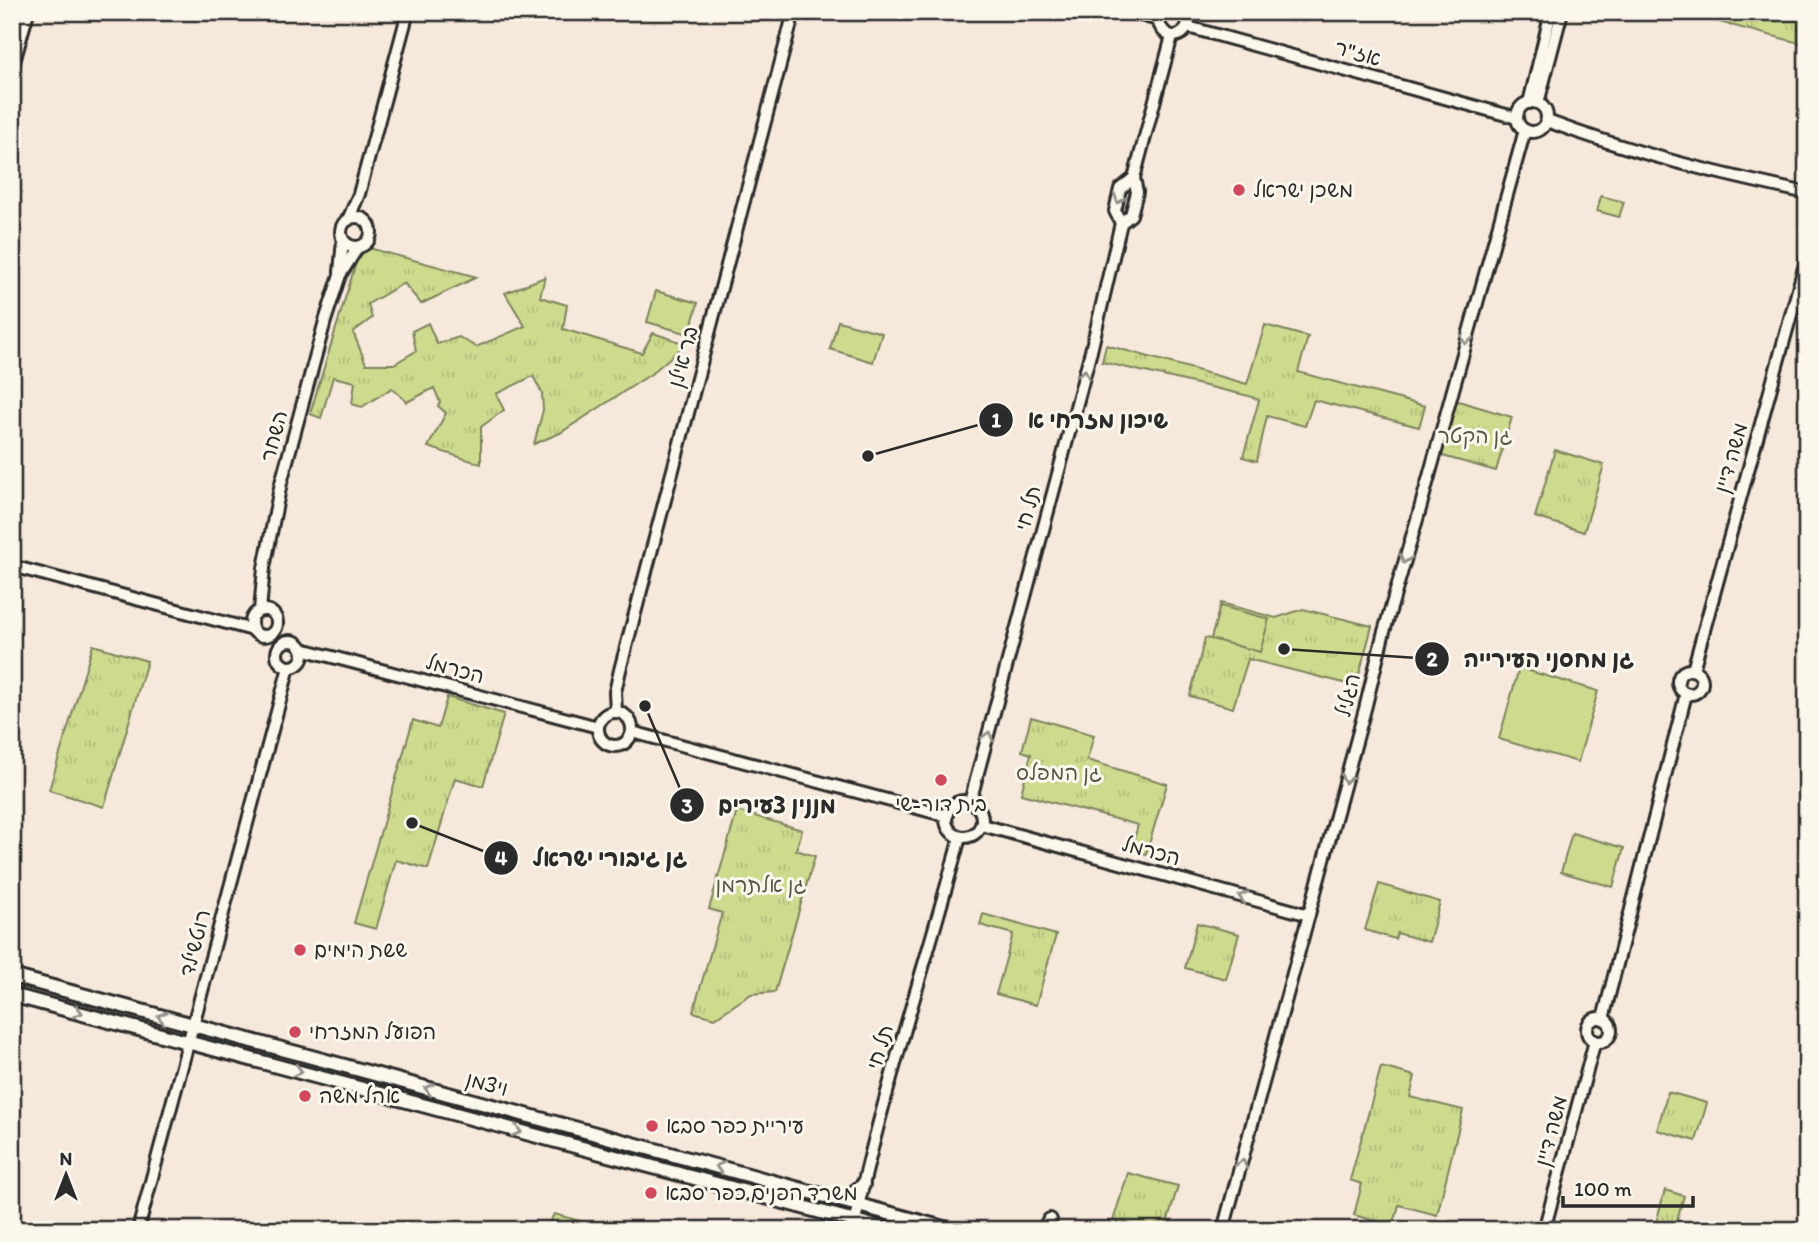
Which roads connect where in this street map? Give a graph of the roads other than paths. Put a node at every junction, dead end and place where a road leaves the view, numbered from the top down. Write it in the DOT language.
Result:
graph roads {
  1 [pos="28,12"];
  2 [pos="408,12"];
  3 [pos="794,12"];
  4 [pos="1130,12"];
  5 [pos="1185,12"];
  6 [pos="1552,12"];
  7 [pos="1562,12"];
  8 [pos="1160,16"];
  9 [pos="1188,27"];
  10 [pos="1172,36"];
  11 [pos="12,69"];
  12 [pos="1534,103"];
  13 [pos="1517,118"];
  14 [pos="1547,121"];
  15 [pos="1525,130"];
  16 [pos="1134,178"];
  17 [pos="1807,193"];
  18 [pos="359,194"];
  19 [pos="348,220"];
  20 [pos="364,220"];
  21 [pos="1121,223"];
  22 [pos="343,240"];
  23 [pos="358,247"];
  24 [pos="1807,257"];
  25 [pos="340,275"];
  26 [pos="12,566"];
  27 [pos="260,610"];
  28 [pos="277,624"];
  29 [pos="258,633"];
  30 [pos="292,641"];
  31 [pos="302,649"];
  32 [pos="278,651"];
  33 [pos="289,667"];
  34 [pos="1693,670"];
  35 [pos="1686,694"];
  36 [pos="616,712"];
  37 [pos="598,727"];
  38 [pos="632,732"];
  39 [pos="970,802"];
  40 [pos="947,816"];
  41 [pos="982,825"];
  42 [pos="960,837"];
  43 [pos="1309,915"];
  44 [pos="12,976"];
  45 [pos="12,995"];
  46 [pos="1603,1018"];
  47 [pos="193,1025"];
  48 [pos="1595,1041"];
  49 [pos="189,1042"];
  50 [pos="863,1185"];
  51 [pos="845,1201"];
  52 [pos="858,1205"];
  53 [pos="854,1225"];
  54 [pos="886,1229"];
  55 [pos="138,1230"];
  56 [pos="869,1230"];
  57 [pos="951,1230"];
  58 [pos="1223,1230"];
  59 [pos="1544,1230"];
  1 -- 11 [label="street"];
  2 -- 18 [label="street"];
  3 -- 36 [label="street, בר אילן"];
  4 -- 8 [label="street"];
  5 -- 9 [label="street"];
  6 -- 12 [label="street"];
  7 -- 12 [label="street"];
  8 -- 10 [label="street"];
  9 -- 10 [label="street"];
  9 -- 13 [label="street, אז\"ר"];
  10 -- 16 [label="street, תל חי"];
  12 -- 13 [label="street"];
  12 -- 14 [label="street"];
  13 -- 15 [label="street"];
  14 -- 15 [label="street"];
  14 -- 17 [label="street"];
  15 -- 43 [label="street, הגליל, one-way"];
  16 -- 21 [label="street, תל חי"];
  16 -- 21 [label="street, תל חי, one-way"];
  18 -- 19 [label="street"];
  18 -- 20 [label="street"];
  19 -- 20 [label="street"];
  19 -- 22 [label="street"];
  20 -- 23 [label="street"];
  39 -- 21 [label="street, תל חי, one-way"];
  22 -- 23 [label="street"];
  22 -- 25 [label="street, השחר"];
  23 -- 25 [label="street, השחר"];
  24 -- 34 [label="street, משה דיין"];
  25 -- 27 [label="street, השחר"];
  26 -- 29 [label="street"];
  27 -- 28 [label="street"];
  27 -- 29 [label="street"];
  28 -- 29 [label="street"];
  28 -- 30 [label="street"];
  29 -- 32 [label="street"];
  30 -- 31 [label="street"];
  30 -- 32 [label="street"];
  31 -- 33 [label="street"];
  31 -- 37 [label="street, הכרמל"];
  32 -- 33 [label="street"];
  33 -- 47 [label="street, רוטשילד"];
  34 -- 35 [label="street"];
  34 -- 35 [label="street"];
  35 -- 46 [label="street"];
  36 -- 37 [label="street"];
  36 -- 38 [label="street"];
  37 -- 38 [label="street"];
  38 -- 40 [label="street"];
  39 -- 40 [label="street"];
  39 -- 41 [label="street"];
  40 -- 42 [label="street"];
  41 -- 42 [label="street"];
  43 -- 41 [label="street, הכרמל, one-way"];
  42 -- 50 [label="street, תל חי"];
  58 -- 43 [label="street, הגליל, one-way"];
  47 -- 44 [label="main road, ויצמן, one-way"];
  45 -- 49 [label="main road, ויצמן, one-way"];
  46 -- 48 [label="street"];
  46 -- 48 [label="street"];
  47 -- 49 [label="street, רוטשילד"];
  51 -- 47 [label="main road, ויצמן, one-way"];
  48 -- 59 [label="street, משה דיין"];
  49 -- 53 [label="main road, ויצמן, one-way"];
  49 -- 55 [label="street, רוטשילד"];
  50 -- 51 [label="main road"];
  50 -- 52 [label="street, תל חי"];
  51 -- 52 [label="main road, ויצמן"];
  52 -- 53 [label="street, תל חי"];
  52 -- 57 [label="main road, ויצמן"];
  53 -- 54 [label="main road, ויצמן"];
  54 -- 56 [label="main road"];
}
